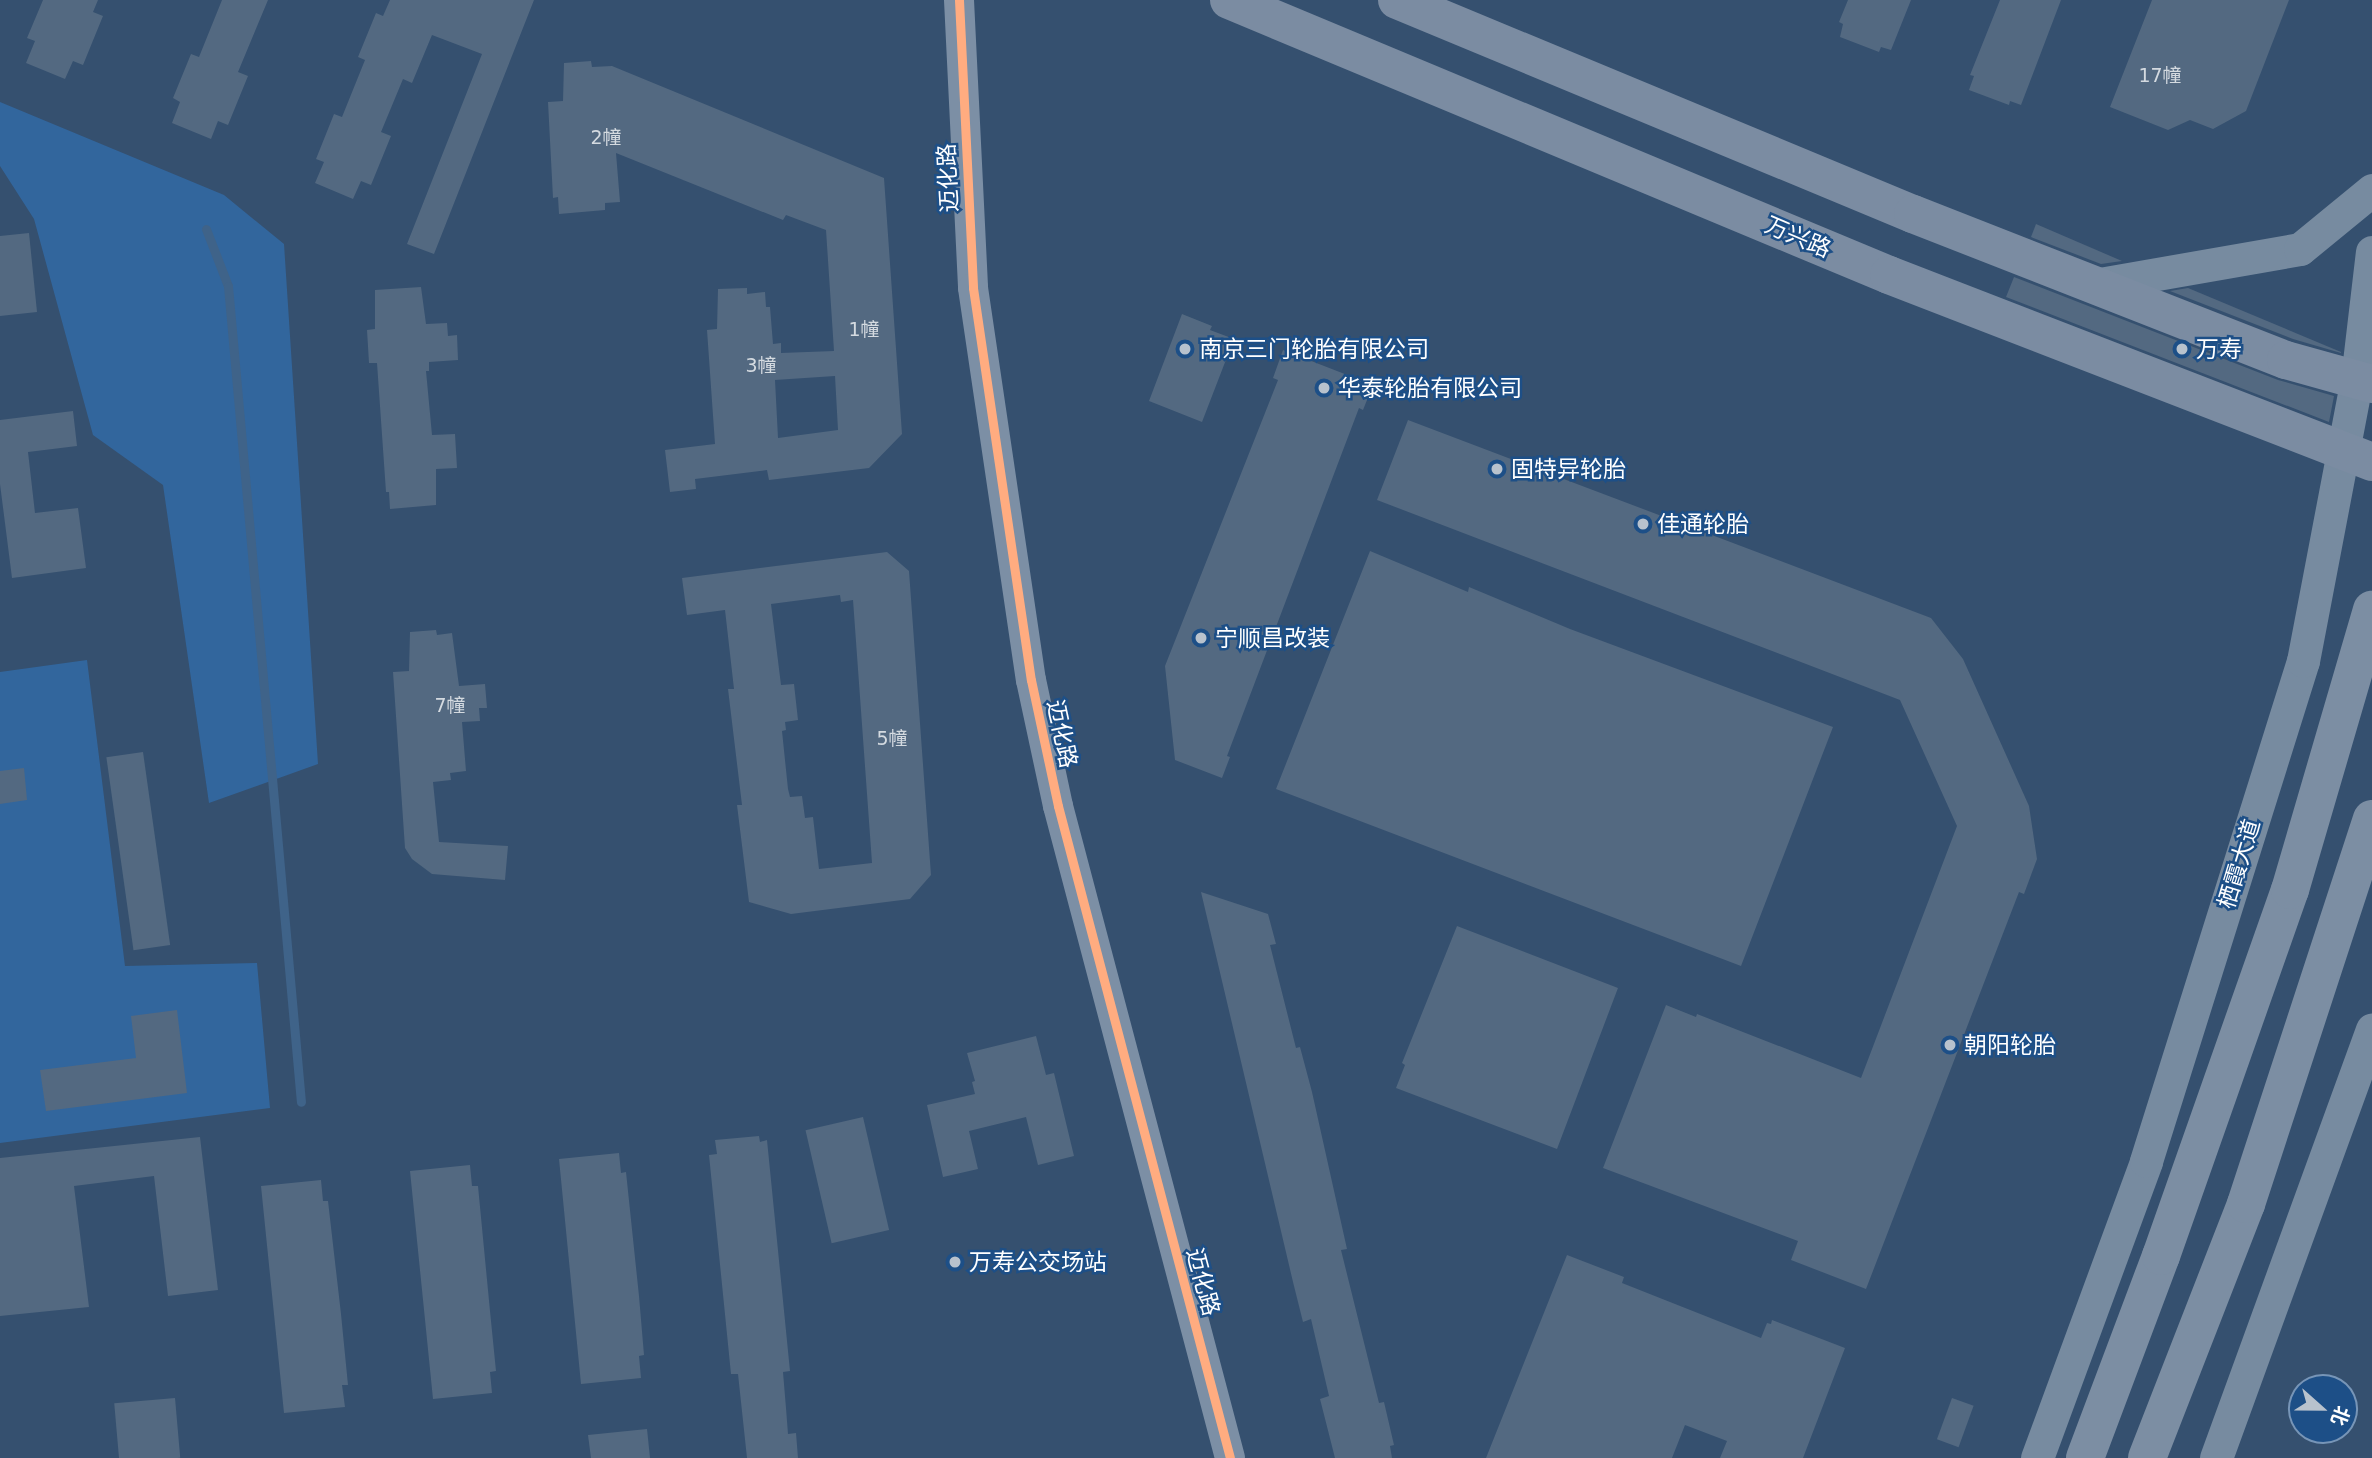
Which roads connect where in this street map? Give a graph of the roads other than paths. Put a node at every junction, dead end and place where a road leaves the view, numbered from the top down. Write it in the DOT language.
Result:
graph roads {
  1 [pos="959,0"];
  2 [pos="1229,0"];
  3 [pos="1397,0"];
  4 [pos="2372,190"];
  5 [pos="2372,252"];
  6 [pos="2094,285"];
  7 [pos="2364,382"];
  8 [pos="2357,458"];
  9 [pos="2372,610"];
  10 [pos="2372,819"];
  11 [pos="2372,1029"];
  12 [pos="1230,1458"];
  13 [pos="2037,1458"];
  14 [pos="2085,1458"];
  15 [pos="2147,1458"];
  16 [pos="2216,1458"];
  1 -- 12 [label="street, 迈化路"];
  2 -- 8 [label="main road, 万兴路"];
  3 -- 6 [label="main road"];
  4 -- 6 [label="main road"];
  5 -- 7 [label="main road, 栖霞大道"];
  6 -- 7 [label="main road"];
  7 -- 8 [label="main road, 栖霞大道"];
  8 -- 13 [label="main road, 栖霞大道"];
  9 -- 14 [label="highway"];
  10 -- 15 [label="highway"];
  11 -- 16 [label="main road"];
}
